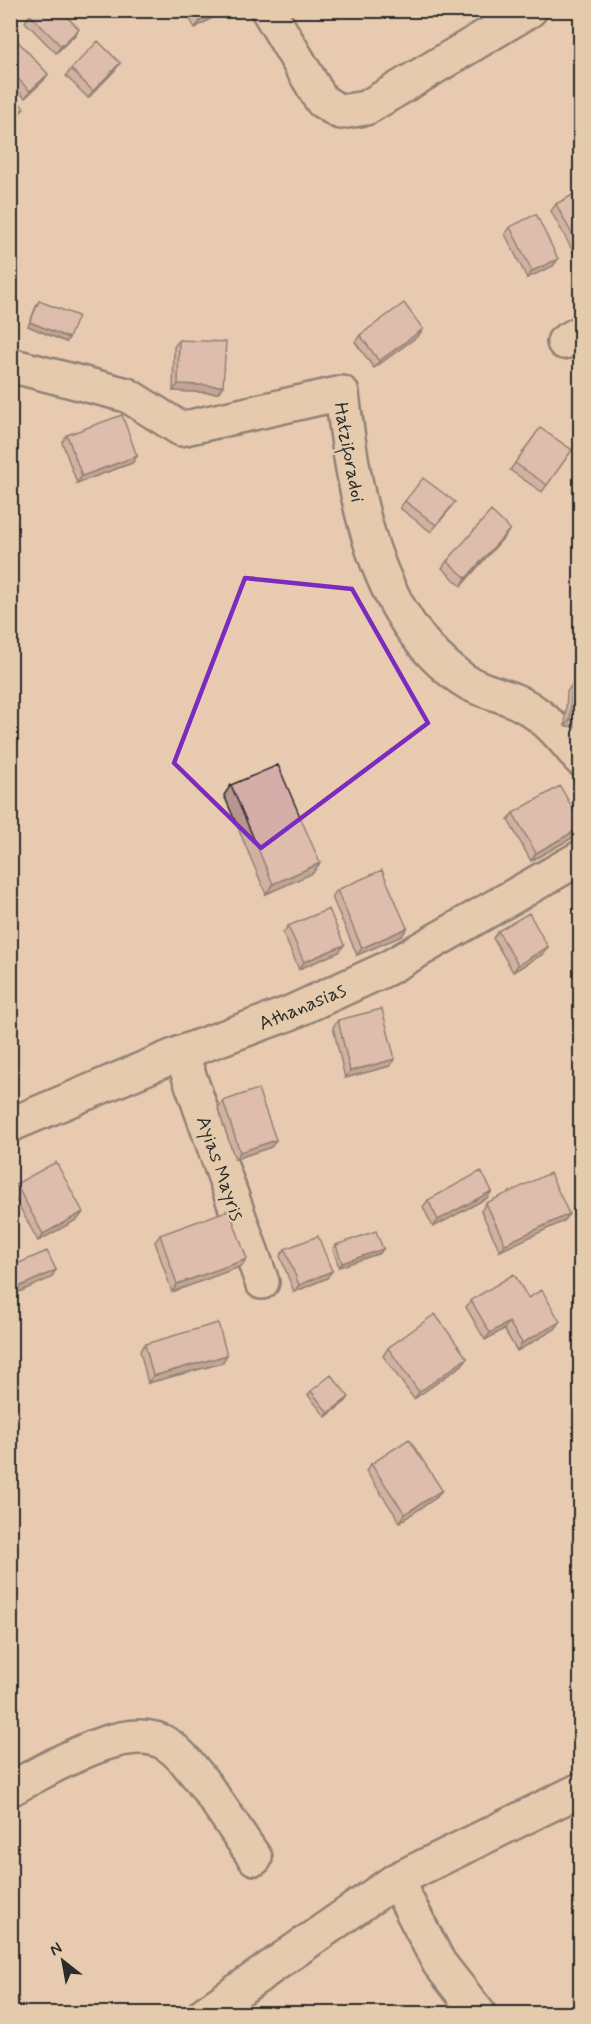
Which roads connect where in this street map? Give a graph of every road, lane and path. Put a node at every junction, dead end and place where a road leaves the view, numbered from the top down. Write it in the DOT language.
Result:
graph roads {
  1 [pos="268,10"];
  2 [pos="530,10"];
  3 [pos="10,365"];
  4 [pos="580,759"];
  5 [pos="580,858"];
  6 [pos="181,1053"];
  7 [pos="10,1125"];
  8 [pos="262,1282"];
  9 [pos="10,1789"];
  10 [pos="580,1790"];
  11 [pos="255,1858"];
  12 [pos="396,1880"];
  13 [pos="204,2013"];
  14 [pos="479,2013"];
  1 -- 2 [label="street"];
  3 -- 4 [label="street, Hatziforadoi"];
  5 -- 6 [label="street, Athanasias"];
  6 -- 7 [label="street, Athanasias"];
  6 -- 8 [label="street, Ayias Mayris"];
  9 -- 11 [label="street"];
  10 -- 12 [label="street"];
  12 -- 13 [label="street"];
  12 -- 14 [label="street"];
}
